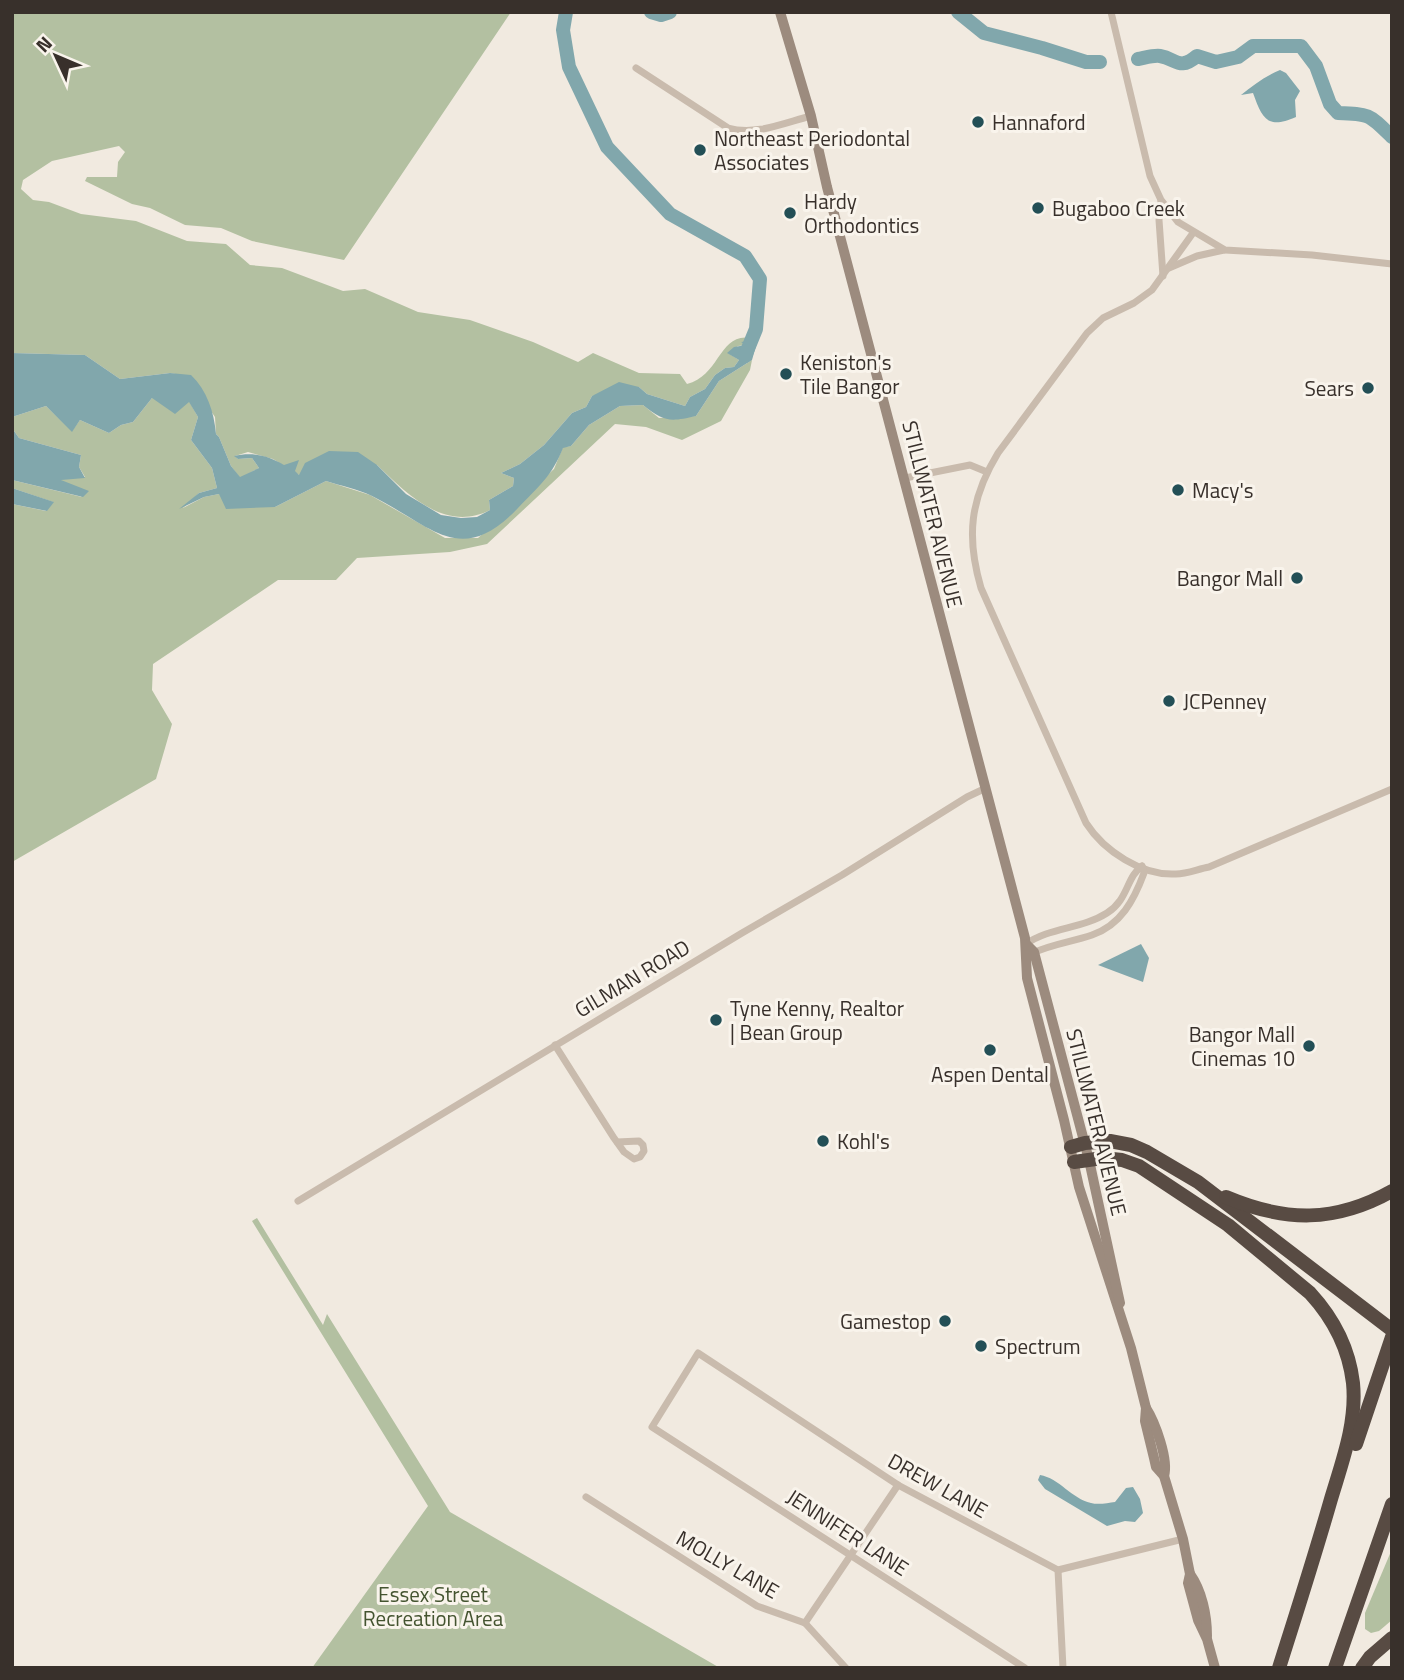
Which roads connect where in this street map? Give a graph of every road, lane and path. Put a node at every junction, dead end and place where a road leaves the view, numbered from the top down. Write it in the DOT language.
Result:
graph roads {
  1 [pos="779,12"];
  2 [pos="1111,12"];
  3 [pos="636,68"];
  4 [pos="811,116"];
  5 [pos="1161,200"];
  6 [pos="1193,233"];
  7 [pos="1225,250"];
  8 [pos="1392,264"];
  9 [pos="1169,268"];
  10 [pos="1163,276"];
  11 [pos="987,472"];
  12 [pos="905,478"];
  13 [pos="986,788"];
  14 [pos="1392,789"];
  15 [pos="1142,866"];
  16 [pos="1029,951"];
  17 [pos="555,1045"];
  18 [pos="617,1142"];
  19 [pos="1078,1145"];
  20 [pos="1082,1161"];
  21 [pos="1198,1182"];
  22 [pos="1392,1191"];
  23 [pos="298,1201"];
  24 [pos="1392,1330"];
  25 [pos="1392,1337"];
  26 [pos="652,1427"];
  27 [pos="898,1485"];
  28 [pos="586,1497"];
  29 [pos="1392,1504"];
  30 [pos="1183,1539"];
  31 [pos="1318,1544"];
  32 [pos="850,1554"];
  33 [pos="1058,1570"];
  34 [pos="805,1623"];
  35 [pos="1392,1638"];
  36 [pos="846,1668"];
  37 [pos="1025,1668"];
  38 [pos="1063,1668"];
  39 [pos="1215,1668"];
  40 [pos="1279,1668"];
  41 [pos="1335,1668"];
  42 [pos="1362,1668"];
  1 -- 4 [label="main road, STILLWATER AVENUE"];
  2 -- 5 [label="street"];
  3 -- 4 [label="street"];
  4 -- 12 [label="main road, STILLWATER AVENUE"];
  5 -- 6 [label="street"];
  5 -- 10 [label="street"];
  6 -- 7 [label="street"];
  6 -- 9 [label="street"];
  7 -- 8 [label="street"];
  7 -- 9 [label="street"];
  9 -- 10 [label="street"];
  10 -- 11 [label="street"];
  11 -- 12 [label="street"];
  11 -- 15 [label="street"];
  12 -- 13 [label="main road, STILLWATER AVENUE"];
  13 -- 16 [label="main road, STILLWATER AVENUE"];
  13 -- 17 [label="street, GILMAN ROAD"];
  14 -- 15 [label="street"];
  15 -- 16 [label="street"];
  15 -- 16 [label="street"];
  16 -- 19 [label="main road, STILLWATER AVENUE"];
  17 -- 18 [label="street"];
  17 -- 23 [label="street, GILMAN ROAD"];
  19 -- 20 [label="main road, STILLWATER AVENUE"];
  19 -- 21 [label="highway"];
  20 -- 30 [label="main road, STILLWATER AVENUE"];
  20 -- 31 [label="highway"];
  21 -- 22 [label="highway"];
  21 -- 24 [label="highway"];
  25 -- 31 [label="highway"];
  26 -- 27 [label="street, DREW LANE"];
  26 -- 32 [label="street, JENNIFER LANE"];
  27 -- 32 [label="street"];
  27 -- 33 [label="street, DREW LANE"];
  28 -- 34 [label="street, MOLLY LANE"];
  29 -- 41 [label="highway"];
  30 -- 33 [label="street"];
  30 -- 39 [label="main road, STILLWATER AVENUE"];
  31 -- 40 [label="highway"];
  32 -- 34 [label="street"];
  32 -- 37 [label="street, JENNIFER LANE"];
  33 -- 38 [label="street"];
  34 -- 36 [label="street, MOLLY LANE"];
  35 -- 42 [label="highway"];
}
